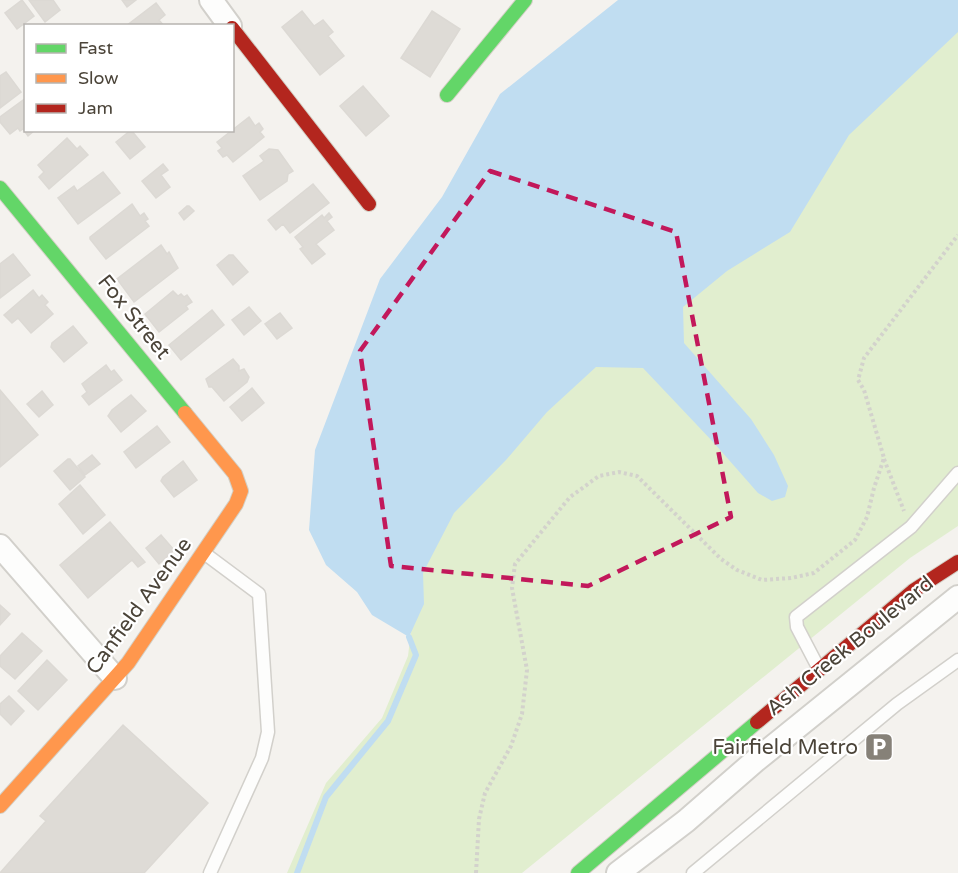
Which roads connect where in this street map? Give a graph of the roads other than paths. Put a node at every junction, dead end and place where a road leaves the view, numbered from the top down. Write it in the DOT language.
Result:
graph roads {
  1 [pos="210,0"];
  2 [pos="525,0"];
  3 [pos="229,24"];
  4 [pos="234,31"];
  5 [pos="447,95"];
  6 [pos="0,188"];
  7 [pos="369,204"];
  8 [pos="958,473"];
  9 [pos="235,474"];
  10 [pos="0,546"];
  11 [pos="204,553"];
  12 [pos="958,562"];
  13 [pos="958,597"];
  14 [pos="958,660"];
  15 [pos="819,670"];
  16 [pos="115,678"];
  17 [pos="0,806"];
  18 [pos="210,873"];
  19 [pos="578,873"];
  20 [pos="618,873"];
  21 [pos="693,873"];
  1 -- 3 [label="street"];
  2 -- 5 [label="street"];
  4 -- 7 [label="street"];
  6 -- 9 [label="street, Fox Street"];
  8 -- 15 [label="lane"];
  9 -- 11 [label="street, Canfield Avenue"];
  10 -- 16 [label="street"];
  11 -- 16 [label="street, Canfield Avenue"];
  11 -- 18 [label="lane"];
  12 -- 15 [label="street, Ash Creek Boulevard"];
  13 -- 20 [label="street, Ash Creek Boulevard"];
  14 -- 21 [label="lane"];
  15 -- 19 [label="street, Ash Creek Boulevard"];
  16 -- 17 [label="street, Canfield Avenue"];
}
